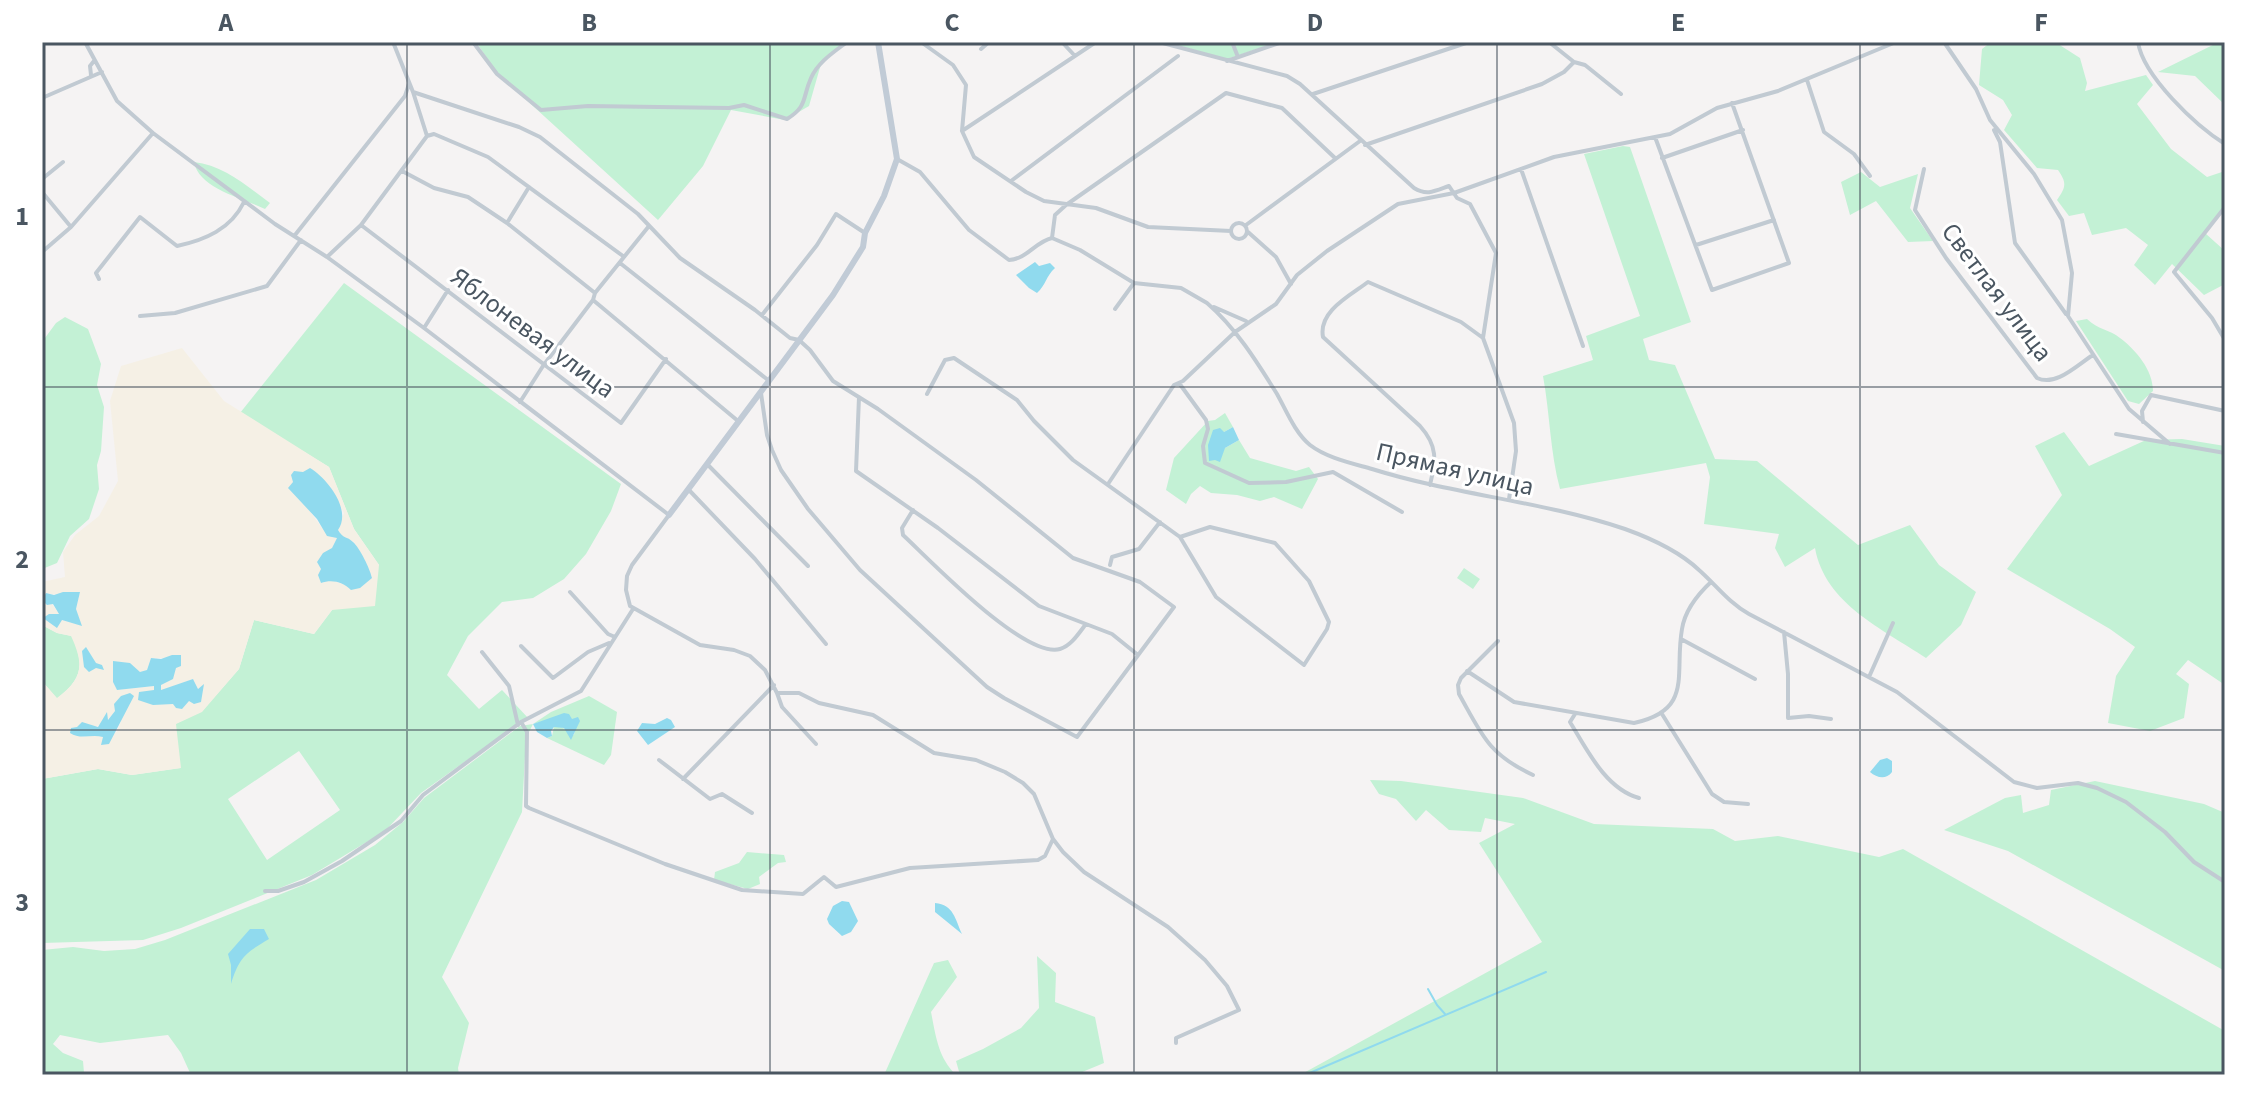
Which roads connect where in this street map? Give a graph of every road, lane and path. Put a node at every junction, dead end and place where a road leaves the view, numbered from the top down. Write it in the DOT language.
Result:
graph roads {
  1 [pos="85,42"];
  2 [pos="393,42"];
  3 [pos="473,42"];
  4 [pos="847,42"];
  5 [pos="878,42"];
  6 [pos="921,42"];
  7 [pos="989,42"];
  8 [pos="1062,42"];
  9 [pos="1096,42"];
  10 [pos="1159,42"];
  11 [pos="1232,42"];
  12 [pos="1282,42"];
  13 [pos="1469,42"];
  14 [pos="1549,42"];
  15 [pos="1896,42"];
  16 [pos="1944,42"];
  17 [pos="2138,42"];
  18 [pos="981,49"];
  19 [pos="1075,56"];
  20 [pos="1178,56"];
  21 [pos="1238,57"];
  22 [pos="94,61"];
  23 [pos="1225,62"];
  24 [pos="1574,62"];
  25 [pos="102,72"];
  26 [pos="91,75"];
  27 [pos="1807,80"];
  28 [pos="409,84"];
  29 [pos="413,92"];
  30 [pos="1313,94"];
  31 [pos="1621,94"];
  32 [pos="42,98"];
  33 [pos="1732,103"];
  34 [pos="1990,120"];
  35 [pos="1743,130"];
  36 [pos="962,131"];
  37 [pos="153,133"];
  38 [pos="427,136"];
  39 [pos="1655,137"];
  40 [pos="1360,141"];
  41 [pos="2225,144"];
  42 [pos="1365,145"];
  43 [pos="1335,158"];
  44 [pos="1662,158"];
  45 [pos="897,159"];
  46 [pos="63,162"];
  47 [pos="1521,169"];
  48 [pos="1924,169"];
  49 [pos="402,171"];
  50 [pos="1870,176"];
  51 [pos="42,179"];
  52 [pos="1011,181"];
  53 [pos="529,187"];
  54 [pos="42,192"];
  55 [pos="1454,193"];
  56 [pos="244,201"];
  57 [pos="1066,205"];
  58 [pos="2225,207"];
  59 [pos="1774,220"];
  60 [pos="507,223"];
  61 [pos="361,225"];
  62 [pos="1246,225"];
  63 [pos="649,226"];
  64 [pos="71,227"];
  65 [pos="1231,231"];
  66 [pos="1248,232"];
  67 [pos="865,233"];
  68 [pos="294,236"];
  69 [pos="1052,238"];
  70 [pos="301,240"];
  71 [pos="1696,245"];
  72 [pos="42,252"];
  73 [pos="623,256"];
  74 [pos="327,257"];
  75 [pos="620,263"];
  76 [pos="99,279"];
  77 [pos="1134,283"];
  78 [pos="1291,284"];
  79 [pos="448,290"];
  80 [pos="595,293"];
  81 [pos="593,300"];
  82 [pos="1207,303"];
  83 [pos="1115,309"];
  84 [pos="762,315"];
  85 [pos="140,316"];
  86 [pos="2068,316"];
  87 [pos="1248,321"];
  88 [pos="424,328"];
  89 [pos="1235,332"];
  90 [pos="1483,338"];
  91 [pos="799,340"];
  92 [pos="2225,340"];
  93 [pos="1583,346"];
  94 [pos="2093,355"];
  95 [pos="666,359"];
  96 [pos="543,366"];
  97 [pos="768,380"];
  98 [pos="1179,383"];
  99 [pos="760,392"];
  100 [pos="927,394"];
  101 [pos="859,397"];
  102 [pos="520,402"];
  103 [pos="2225,411"];
  104 [pos="738,421"];
  105 [pos="2144,424"];
  106 [pos="2116,434"];
  107 [pos="2170,444"];
  108 [pos="2225,453"];
  109 [pos="707,464"];
  110 [pos="1108,484"];
  111 [pos="1430,486"];
  112 [pos="688,489"];
  113 [pos="1508,500"];
  114 [pos="913,510"];
  115 [pos="1402,512"];
  116 [pos="669,515"];
  117 [pos="1160,522"];
  118 [pos="1180,537"];
  119 [pos="1110,565"];
  120 [pos="808,566"];
  121 [pos="1711,582"];
  122 [pos="570,592"];
  123 [pos="633,609"];
  124 [pos="1893,623"];
  125 [pos="1086,624"];
  126 [pos="1784,632"];
  127 [pos="613,639"];
  128 [pos="1681,639"];
  129 [pos="1498,641"];
  130 [pos="826,644"];
  131 [pos="521,646"];
  132 [pos="482,652"];
  133 [pos="1138,655"];
  134 [pos="1467,671"];
  135 [pos="1869,677"];
  136 [pos="1755,679"];
  137 [pos="774,685"];
  138 [pos="777,693"];
  139 [pos="1575,714"];
  140 [pos="1662,714"];
  141 [pos="1831,719"];
  142 [pos="519,723"];
  143 [pos="816,744"];
  144 [pos="659,760"];
  145 [pos="1533,775"];
  146 [pos="683,779"];
  147 [pos="1639,798"];
  148 [pos="1748,804"];
  149 [pos="752,813"];
  150 [pos="1053,839"];
  151 [pos="2225,882"];
  152 [pos="265,891"];
  153 [pos="1176,1043"];
  1 -- 22 [label="street"];
  2 -- 28 [label="street"];
  3 -- 4 [label="street"];
  5 -- 45 [label="street"];
  6 -- 36 [label="street"];
  7 -- 18 [label="street"];
  8 -- 19 [label="street"];
  9 -- 19 [label="street"];
  10 -- 23 [label="street"];
  11 -- 21 [label="street"];
  12 -- 21 [label="street"];
  13 -- 30 [label="street"];
  14 -- 24 [label="street"];
  15 -- 27 [label="street"];
  16 -- 34 [label="street"];
  17 -- 41 [label="street"];
  19 -- 36 [label="street"];
  20 -- 52 [label="street"];
  21 -- 23 [label="street"];
  22 -- 25 [label="street"];
  22 -- 26 [label="street"];
  23 -- 30 [label="street"];
  24 -- 31 [label="street"];
  24 -- 42 [label="street"];
  25 -- 26 [label="street"];
  25 -- 37 [label="street"];
  26 -- 32 [label="street"];
  27 -- 33 [label="street"];
  27 -- 50 [label="street"];
  28 -- 29 [label="street"];
  28 -- 68 [label="street"];
  29 -- 38 [label="street"];
  29 -- 63 [label="street"];
  30 -- 40 [label="street"];
  33 -- 35 [label="street"];
  33 -- 39 [label="street"];
  34 -- 86 [label="street"];
  34 -- 86 [label="street"];
  35 -- 44 [label="street"];
  35 -- 59 [label="street"];
  36 -- 52 [label="street"];
  37 -- 56 [label="street"];
  37 -- 64 [label="street"];
  38 -- 49 [label="street"];
  38 -- 53 [label="street"];
  39 -- 44 [label="street"];
  39 -- 47 [label="street"];
  40 -- 42 [label="street"];
  40 -- 43 [label="street"];
  42 -- 55 [label="street"];
  43 -- 57 [label="street"];
  43 -- 62 [label="street"];
  44 -- 71 [label="street"];
  45 -- 67 [label="street"];
  45 -- 69 [label="street"];
  46 -- 51 [label="street"];
  47 -- 55 [label="street"];
  47 -- 93 [label="street"];
  48 -- 94 [label="street, Светлая улица"];
  49 -- 60 [label="street"];
  49 -- 61 [label="street"];
  52 -- 57 [label="street"];
  53 -- 60 [label="street"];
  53 -- 73 [label="street"];
  54 -- 64 [label="street"];
  55 -- 78 [label="street"];
  55 -- 90 [label="street"];
  56 -- 68 [label="street"];
  56 -- 76 [label="street"];
  57 -- 65 [label="street"];
  57 -- 69 [label="street"];
  58 -- 92 [label="street"];
  59 -- 71 [label="street"];
  59 -- 71 [label="street"];
  60 -- 80 [label="street"];
  61 -- 74 [label="street"];
  61 -- 79 [label="street, Яблоневая улица"];
  62 -- 65 [label="street"];
  62 -- 66 [label="street"];
  63 -- 73 [label="street"];
  63 -- 84 [label="street"];
  64 -- 72 [label="street"];
  65 -- 66 [label="street"];
  66 -- 78 [label="street"];
  67 -- 84 [label="street"];
  67 -- 91 [label="street"];
  68 -- 70 [label="street"];
  69 -- 77 [label="street"];
  70 -- 74 [label="street"];
  70 -- 85 [label="street"];
  73 -- 75 [label="street"];
  74 -- 88 [label="street"];
  75 -- 80 [label="street"];
  75 -- 97 [label="street"];
  77 -- 82 [label="street"];
  77 -- 83 [label="street"];
  78 -- 87 [label="street"];
  79 -- 88 [label="street"];
  79 -- 96 [label="street, Яблоневая улица"];
  80 -- 81 [label="street"];
  81 -- 95 [label="street"];
  81 -- 96 [label="street"];
  82 -- 87 [label="street"];
  82 -- 89 [label="street, Прямая улица"];
  84 -- 91 [label="street"];
  86 -- 94 [label="street"];
  87 -- 89 [label="street"];
  88 -- 102 [label="street"];
  89 -- 98 [label="street"];
  89 -- 111 [label="street, Прямая улица"];
  90 -- 111 [label="street"];
  90 -- 113 [label="street"];
  91 -- 97 [label="street"];
  91 -- 101 [label="street"];
  94 -- 105 [label="street"];
  95 -- 96 [label="street, Яблоневая улица"];
  95 -- 104 [label="street"];
  96 -- 102 [label="street"];
  97 -- 99 [label="street"];
  98 -- 110 [label="street"];
  98 -- 115 [label="street"];
  99 -- 104 [label="street"];
  99 -- 133 [label="street"];
  100 -- 110 [label="street"];
  101 -- 114 [label="street"];
  101 -- 133 [label="street"];
  102 -- 116 [label="street"];
  103 -- 105 [label="street"];
  104 -- 109 [label="street"];
  105 -- 107 [label="street"];
  106 -- 107 [label="street"];
  107 -- 108 [label="street"];
  109 -- 112 [label="street"];
  109 -- 120 [label="street"];
  110 -- 117 [label="street"];
  111 -- 113 [label="street, Прямая улица"];
  112 -- 116 [label="street"];
  112 -- 130 [label="street"];
  113 -- 121 [label="street, Прямая улица"];
  114 -- 125 [label="street"];
  114 -- 125 [label="street"];
  116 -- 123 [label="street"];
  117 -- 118 [label="street"];
  117 -- 119 [label="street"];
  118 -- 118 [label="street"];
  121 -- 126 [label="street, Прямая улица"];
  121 -- 128 [label="street"];
  122 -- 127 [label="street"];
  123 -- 127 [label="street"];
  123 -- 137 [label="street"];
  124 -- 135 [label="street"];
  125 -- 133 [label="street"];
  126 -- 135 [label="street, Прямая улица"];
  126 -- 141 [label="street"];
  127 -- 131 [label="street"];
  127 -- 142 [label="street"];
  128 -- 136 [label="street"];
  128 -- 140 [label="street"];
  129 -- 134 [label="street"];
  132 -- 142 [label="street"];
  134 -- 139 [label="street"];
  134 -- 145 [label="street"];
  135 -- 151 [label="street, Прямая улица"];
  137 -- 138 [label="street"];
  137 -- 146 [label="street"];
  138 -- 143 [label="street"];
  138 -- 150 [label="street"];
  139 -- 140 [label="street"];
  139 -- 147 [label="street"];
  140 -- 148 [label="street"];
  142 -- 150 [label="street"];
  142 -- 152 [label="street"];
  144 -- 146 [label="street"];
  146 -- 149 [label="street"];
  150 -- 153 [label="street"];
}
